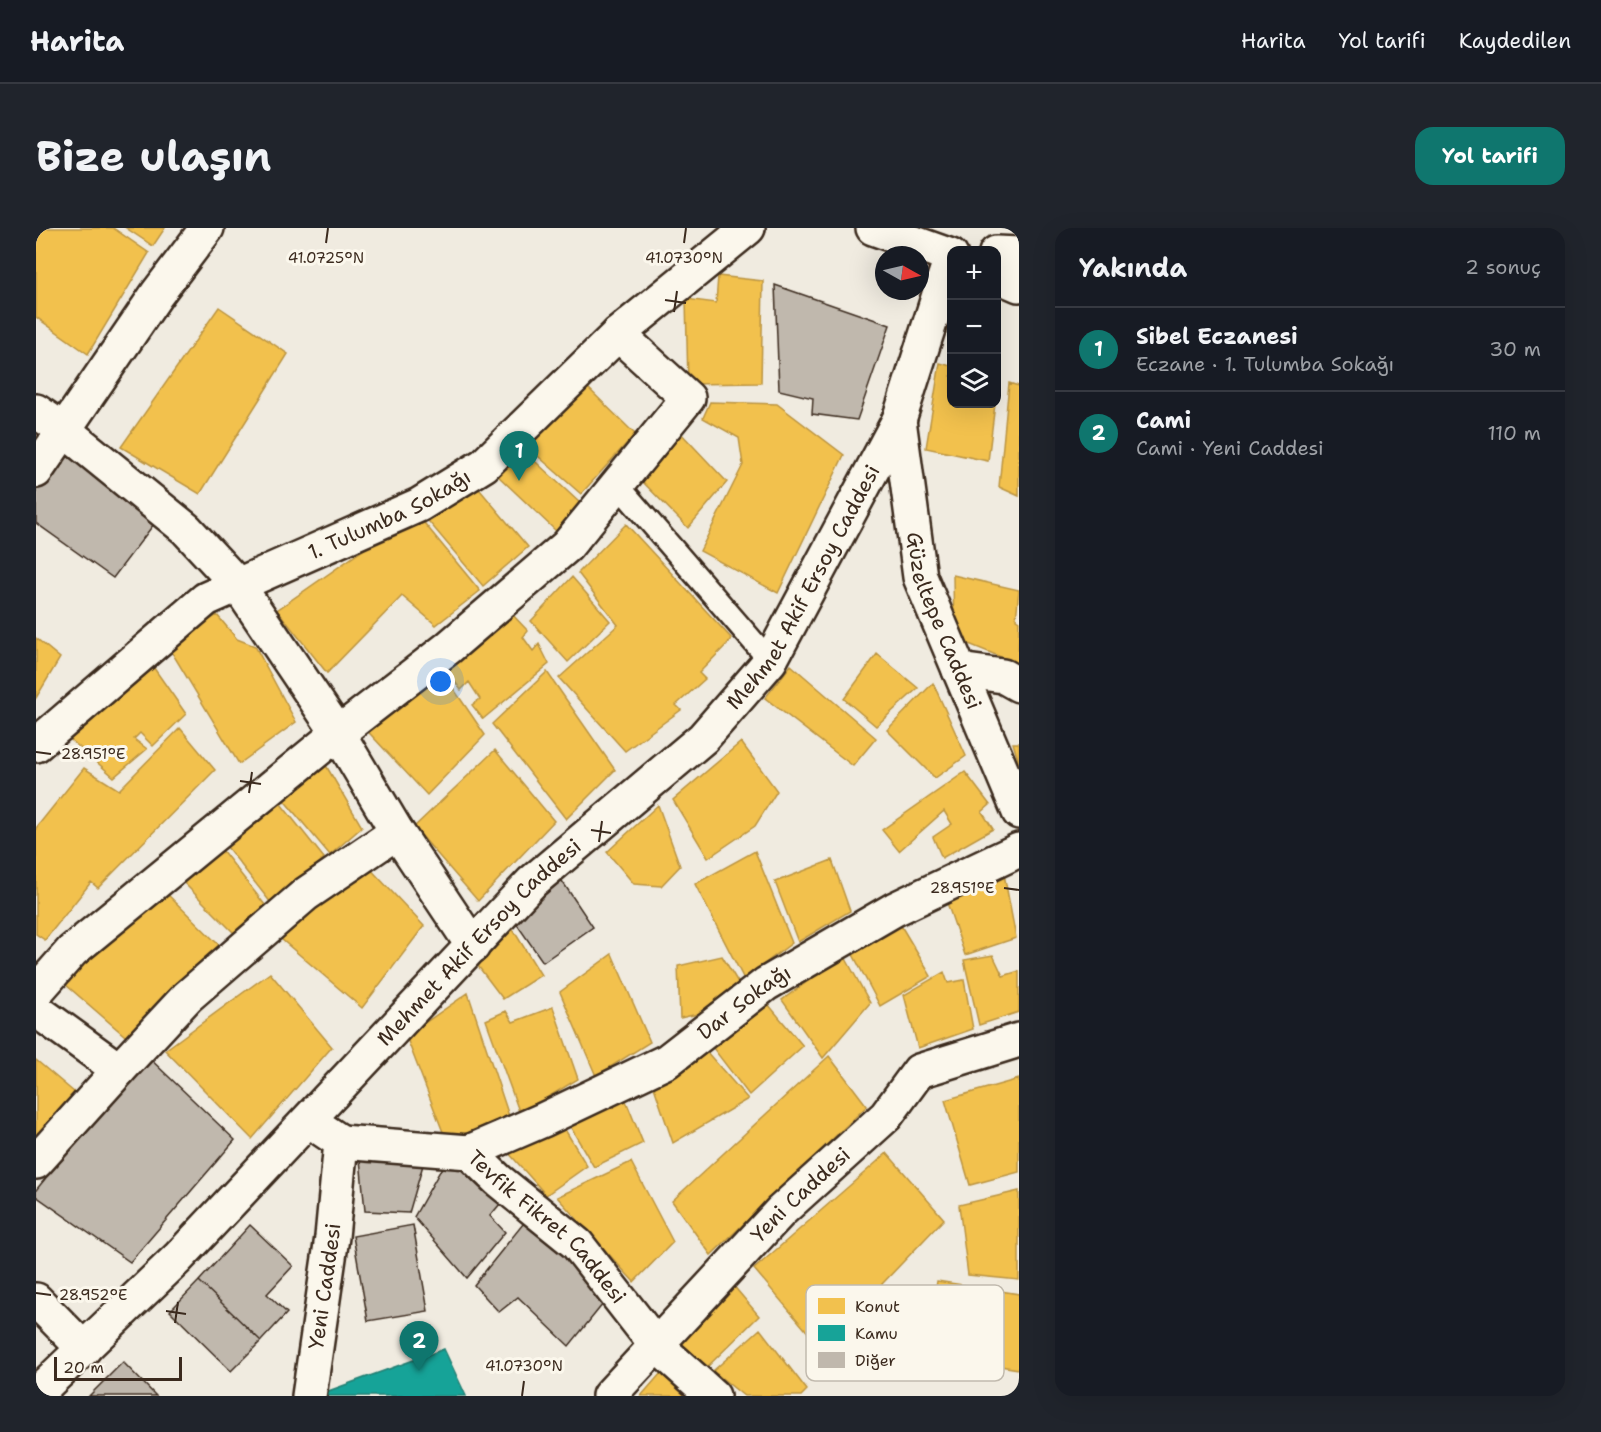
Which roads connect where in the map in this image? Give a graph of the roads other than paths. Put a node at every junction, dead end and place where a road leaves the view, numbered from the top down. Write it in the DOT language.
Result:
graph roads {
  1 [pos="207,228"];
  2 [pos="748,228"];
  3 [pos="873,228"];
  4 [pos="1001,253"];
  5 [pos="1019,254"];
  6 [pos="947,256"];
  7 [pos="947,270"];
  8 [pos="1001,277"];
  9 [pos="1019,285"];
  10 [pos="618,334"];
  11 [pos="36,411"];
  12 [pos="899,420"];
  13 [pos="64,430"];
  14 [pos="36,471"];
  15 [pos="617,484"];
  16 [pos="238,585"];
  17 [pos="770,661"];
  18 [pos="959,670"];
  19 [pos="1019,685"];
  20 [pos="338,733"];
  21 [pos="36,745"];
  22 [pos="1019,812"];
  23 [pos="397,832"];
  24 [pos="1019,850"];
  25 [pos="473,945"];
  26 [pos="36,992"];
  27 [pos="36,1010"];
  28 [pos="1019,1040"];
  29 [pos="119,1070"];
  30 [pos="309,1121"];
  31 [pos="341,1142"];
  32 [pos="470,1152"];
  33 [pos="36,1162"];
  34 [pos="36,1300"];
  35 [pos="655,1344"];
  36 [pos="84,1349"];
  37 [pos="36,1394"];
  38 [pos="309,1396"];
  39 [pos="609,1396"];
  40 [pos="713,1396"];
  1 -- 13 [label="street"];
  2 -- 10 [label="street, 1. Tulumba Sokağı"];
  3 -- 6 [label="street"];
  4 -- 5 [label="street"];
  7 -- 12 [label="street, Mehmet Akif Ersoy Caddesi"];
  8 -- 9 [label="street"];
  10 -- 15 [label="street"];
  10 -- 16 [label="street, 1. Tulumba Sokağı"];
  11 -- 13 [label="street"];
  12 -- 17 [label="street, Mehmet Akif Ersoy Caddesi"];
  12 -- 18 [label="street, Güzeltepe Caddesi"];
  13 -- 14 [label="street"];
  13 -- 16 [label="street"];
  15 -- 17 [label="lane"];
  15 -- 20 [label="street"];
  16 -- 20 [label="street"];
  16 -- 21 [label="street, 1. Tulumba Sokağı"];
  17 -- 25 [label="street, Mehmet Akif Ersoy Caddesi"];
  18 -- 19 [label="street"];
  18 -- 22 [label="street, Güzeltepe Caddesi"];
  20 -- 23 [label="street"];
  20 -- 26 [label="street"];
  23 -- 25 [label="street"];
  23 -- 29 [label="street"];
  24 -- 32 [label="street, Dar Sokağı"];
  25 -- 30 [label="street, Mehmet Akif Ersoy Caddesi"];
  27 -- 29 [label="street"];
  28 -- 35 [label="street, Yeni Caddesi"];
  29 -- 33 [label="street"];
  30 -- 31 [label="street"];
  30 -- 36 [label="street, Mehmet Akif Ersoy Caddesi"];
  31 -- 32 [label="street, Tevfik Fikret Caddesi"];
  31 -- 38 [label="street, Yeni Caddesi"];
  32 -- 35 [label="street, Tevfik Fikret Caddesi"];
  34 -- 36 [label="street"];
  35 -- 39 [label="street, Yeni Caddesi"];
  35 -- 40 [label="street, Tevfik Fikret Caddesi"];
  36 -- 37 [label="street, Mehmet Akif Ersoy Caddesi"];
}
